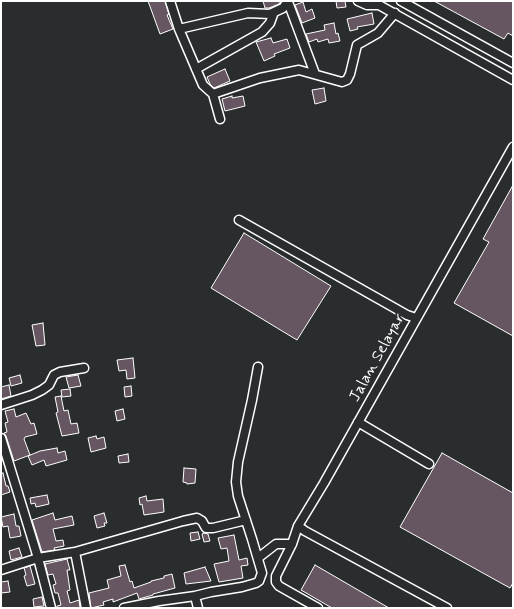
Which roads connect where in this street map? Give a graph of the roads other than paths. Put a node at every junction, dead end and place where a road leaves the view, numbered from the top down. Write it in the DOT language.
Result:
graph roads {
  1 [pos="170,1"];
  2 [pos="288,1"];
  3 [pos="358,1"];
  4 [pos="401,1"];
  5 [pos="274,12"];
  6 [pos="395,14"];
  7 [pos="179,29"];
  8 [pos="513,63"];
  9 [pos="196,69"];
  10 [pos="314,74"];
  11 [pos="513,80"];
  12 [pos="212,94"];
  13 [pos="220,119"];
  14 [pos="513,147"];
  15 [pos="239,220"];
  16 [pos="416,318"];
  17 [pos="258,366"];
  18 [pos="84,368"];
  19 [pos="1,405"];
  20 [pos="358,422"];
  21 [pos="1,438"];
  22 [pos="429,464"];
  23 [pos="246,520"];
  24 [pos="298,526"];
  25 [pos="292,544"];
  26 [pos="75,552"];
  27 [pos="38,558"];
  28 [pos="258,558"];
  29 [pos="1,570"];
  30 [pos="195,596"];
  31 [pos="51,608"];
  32 [pos="86,608"];
  33 [pos="124,608"];
  34 [pos="198,608"];
  35 [pos="318,608"];
  36 [pos="447,608"];
  1 -- 7 [label="street"];
  2 -- 5 [label="street"];
  2 -- 10 [label="street"];
  3 -- 6 [label="street"];
  4 -- 8 [label="street"];
  5 -- 7 [label="street"];
  5 -- 9 [label="street"];
  6 -- 10 [label="street"];
  6 -- 11 [label="street"];
  7 -- 9 [label="street"];
  9 -- 12 [label="street"];
  10 -- 12 [label="street"];
  12 -- 13 [label="street"];
  14 -- 16 [label="street, Jalan Selayar"];
  15 -- 16 [label="street"];
  16 -- 20 [label="street, Jalan Selayar"];
  17 -- 23 [label="street"];
  18 -- 19 [label="street"];
  20 -- 22 [label="street"];
  20 -- 24 [label="street, Jalan Selayar"];
  21 -- 27 [label="street"];
  23 -- 26 [label="street"];
  23 -- 28 [label="street"];
  24 -- 25 [label="street, Jalan Selayar"];
  24 -- 36 [label="street"];
  25 -- 28 [label="street"];
  25 -- 35 [label="street, Jalan Selayar"];
  26 -- 27 [label="street"];
  26 -- 32 [label="street"];
  27 -- 29 [label="street"];
  27 -- 31 [label="street"];
  28 -- 30 [label="street"];
  30 -- 33 [label="street"];
  30 -- 34 [label="street"];
}
